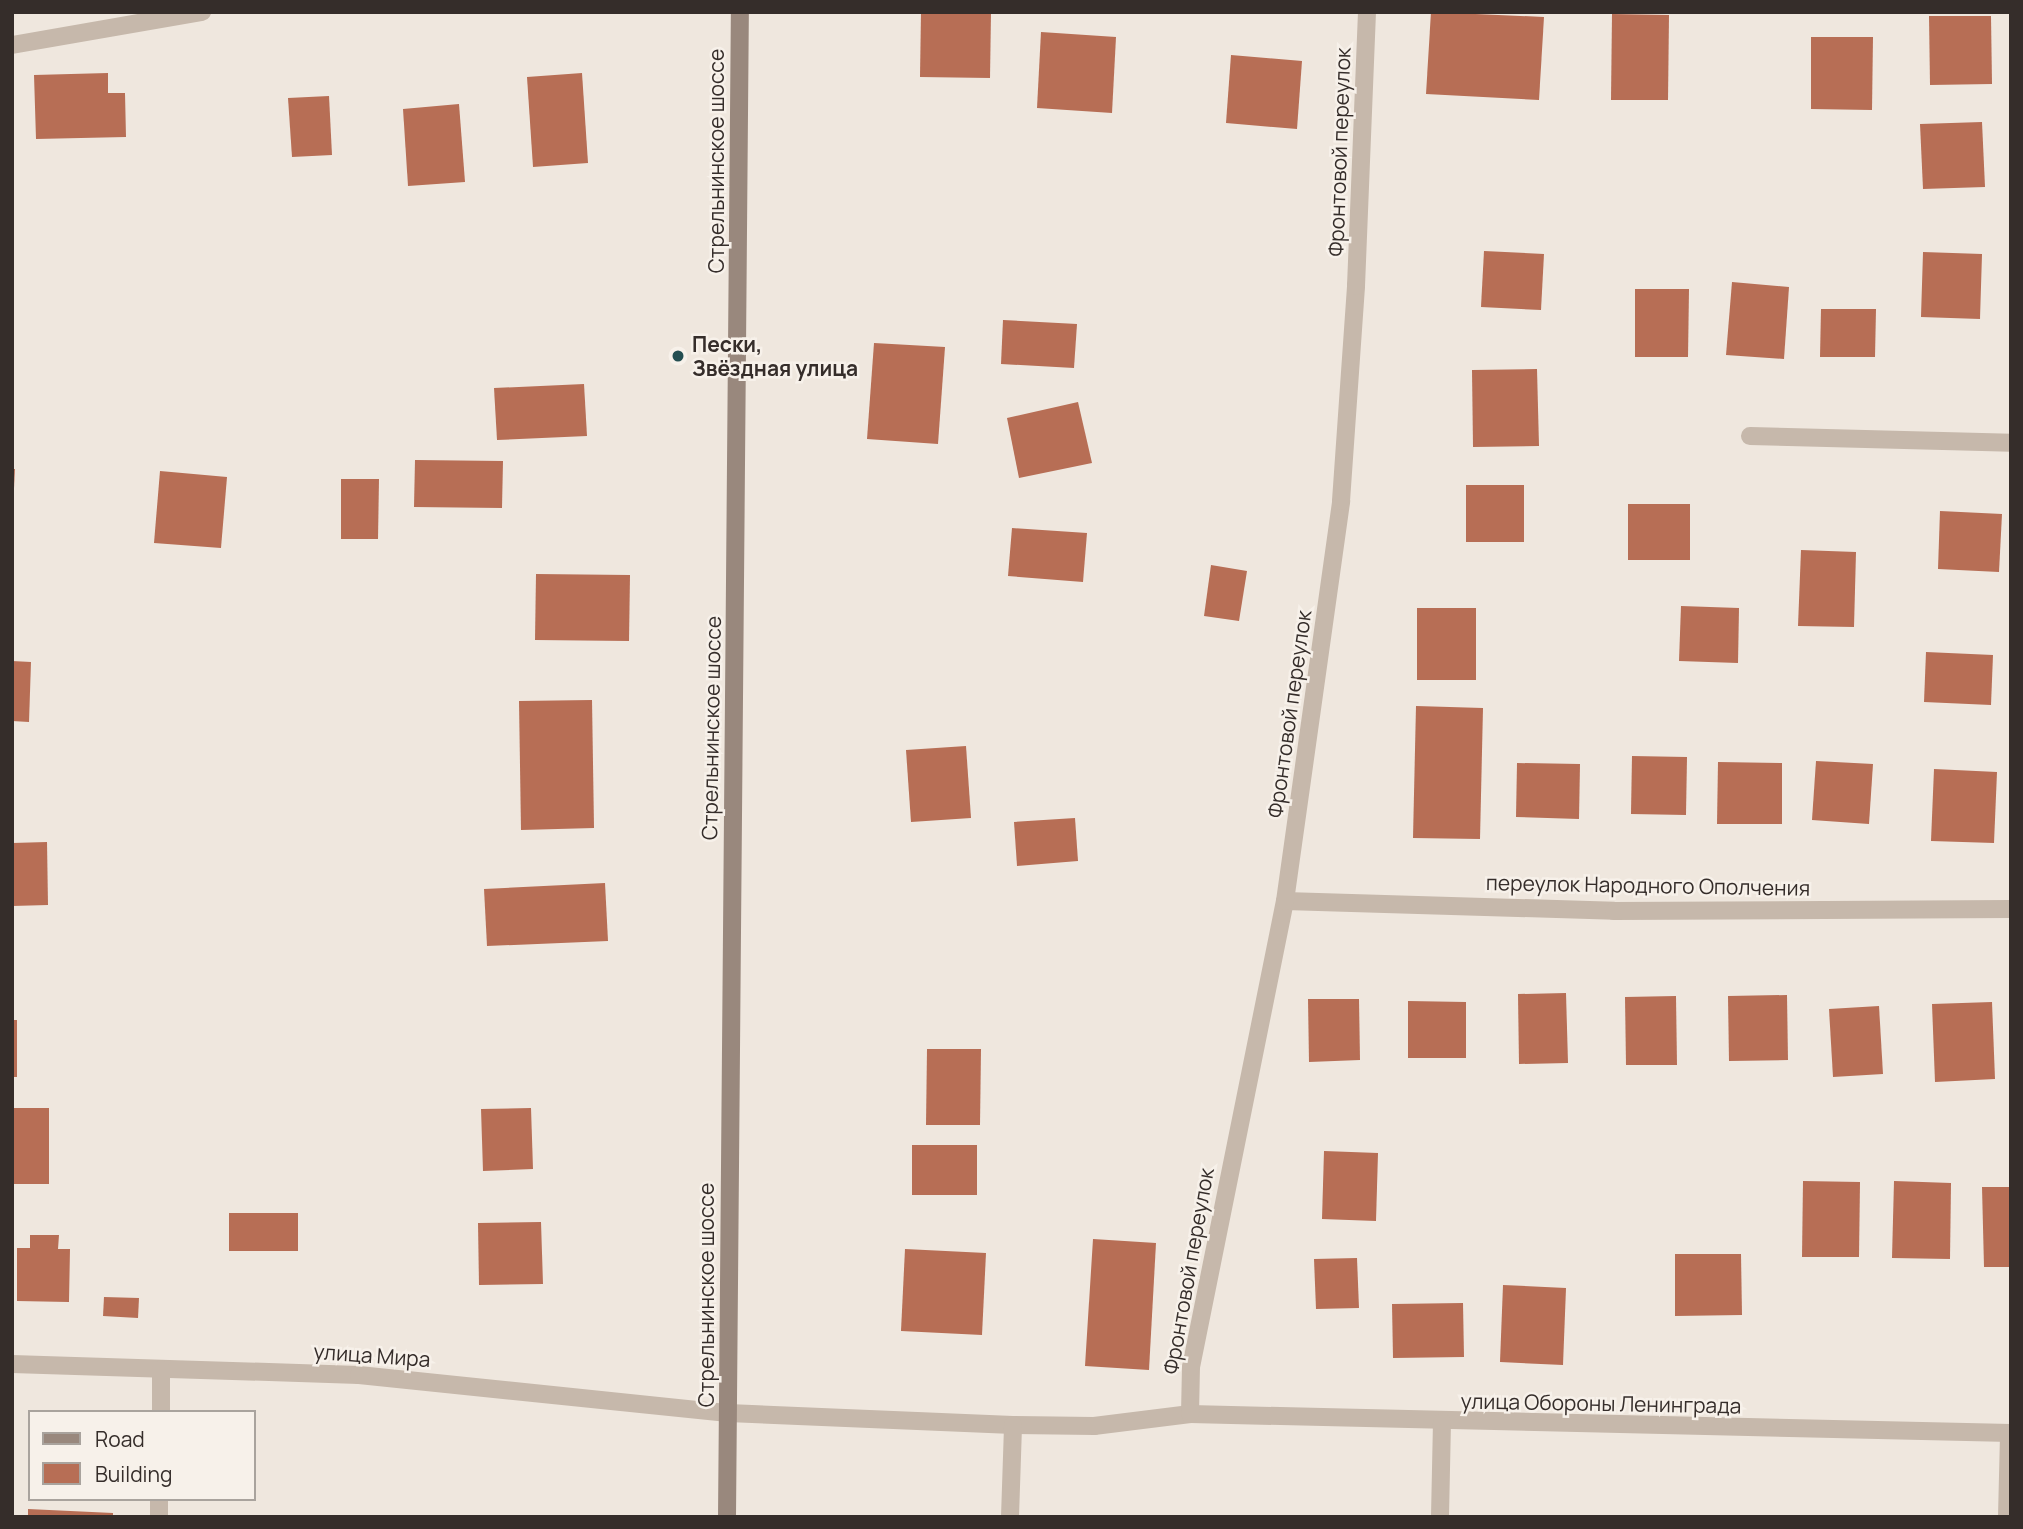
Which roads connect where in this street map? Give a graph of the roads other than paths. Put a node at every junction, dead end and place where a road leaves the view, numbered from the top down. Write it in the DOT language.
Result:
graph roads {
  1 [pos="202,12"];
  2 [pos="740,12"];
  3 [pos="1367,12"];
  4 [pos="12,45"];
  5 [pos="1750,436"];
  6 [pos="2011,443"];
  7 [pos="1285,901"];
  8 [pos="2011,909"];
  9 [pos="12,1364"];
  10 [pos="161,1369"];
  11 [pos="160,1410"];
  12 [pos="728,1413"];
  13 [pos="1189,1414"];
  14 [pos="1442,1422"];
  15 [pos="1013,1425"];
  16 [pos="2010,1433"];
  17 [pos="727,1517"];
  18 [pos="1010,1517"];
  19 [pos="1440,1517"];
  20 [pos="2007,1517"];
  1 -- 4 [label="street"];
  2 -- 12 [label="main road, Стрельнинское шоссе"];
  3 -- 7 [label="street, Фронтовой переулок"];
  5 -- 6 [label="street"];
  7 -- 8 [label="street, переулок Народного Ополчения"];
  7 -- 13 [label="street, Фронтовой переулок"];
  9 -- 10 [label="street, улица Мира"];
  10 -- 11 [label="street"];
  10 -- 12 [label="street, улица Мира"];
  12 -- 15 [label="street, улица Мира"];
  12 -- 17 [label="main road, Стрельнинское шоссе"];
  13 -- 14 [label="street, улица Обороны Ленинграда"];
  13 -- 15 [label="street, улица Обороны Ленинграда"];
  14 -- 16 [label="street, улица Обороны Ленинграда"];
  14 -- 19 [label="street"];
  15 -- 18 [label="street"];
  16 -- 20 [label="street"];
}
